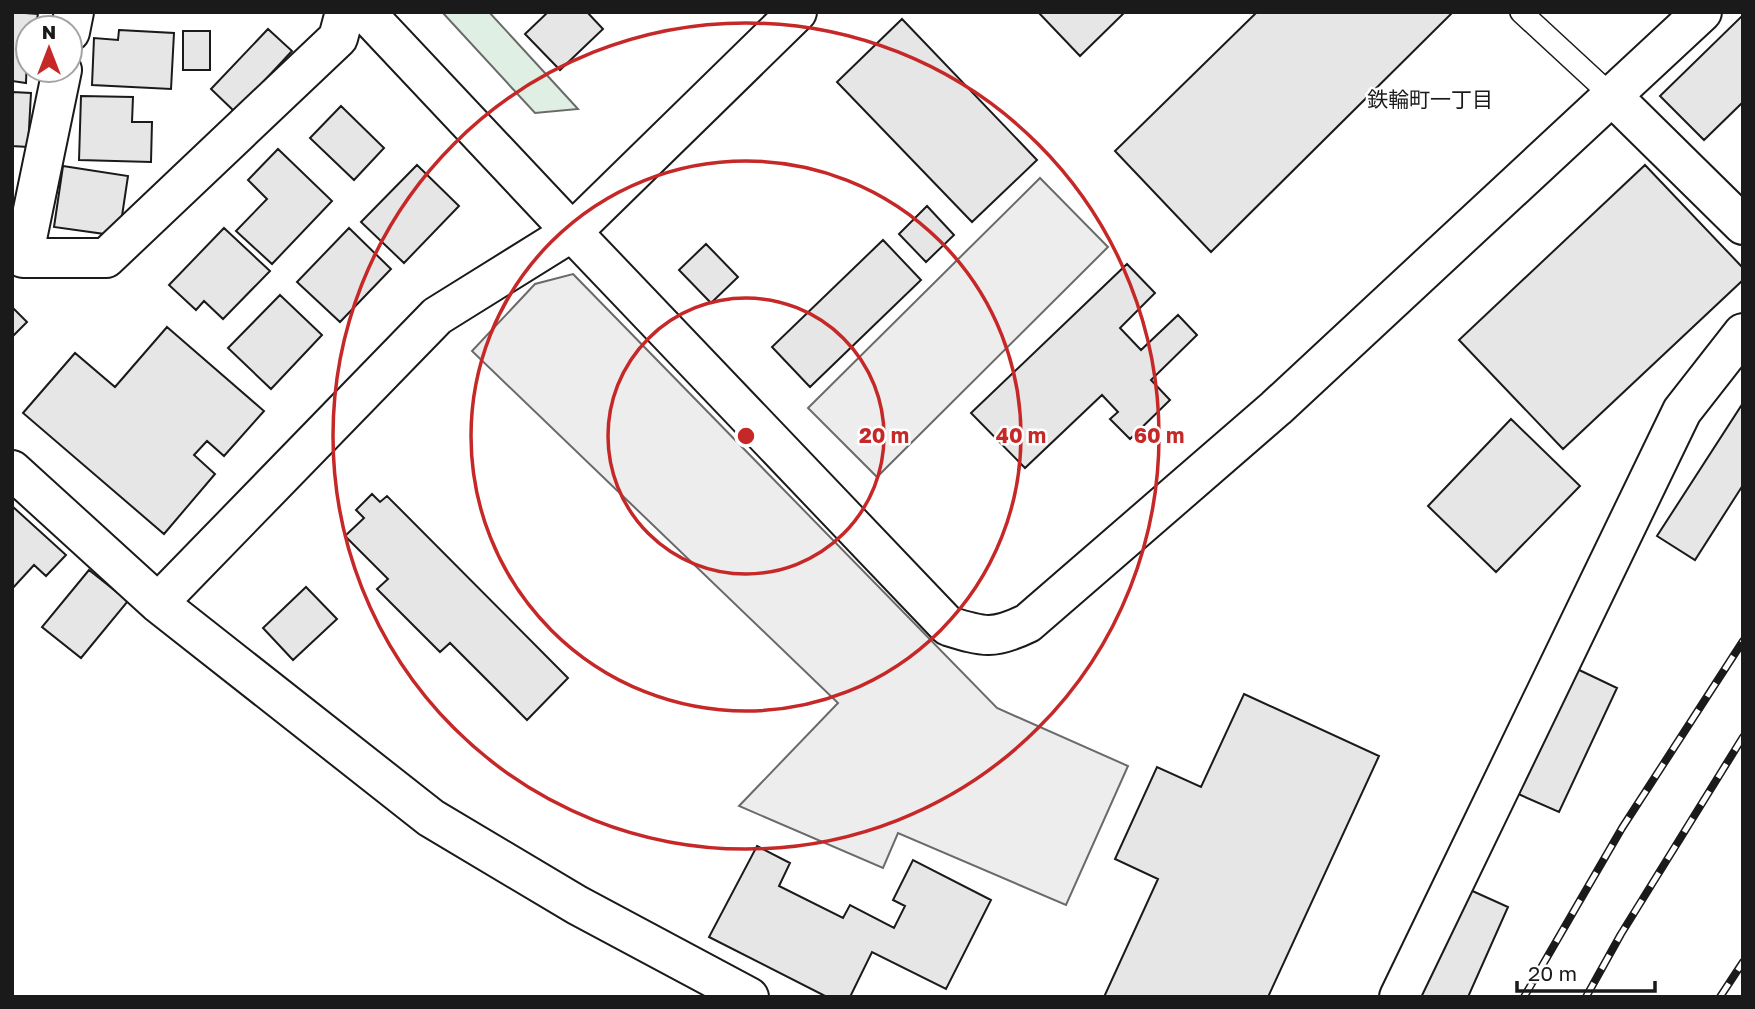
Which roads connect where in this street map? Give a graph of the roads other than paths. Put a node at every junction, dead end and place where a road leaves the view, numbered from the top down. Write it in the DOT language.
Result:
graph roads {
  1 [pos="345,12"];
  2 [pos="365,12"];
  3 [pos="797,12"];
  4 [pos="1521,12"];
  5 [pos="1702,12"];
  6 [pos="59,84"];
  7 [pos="1613,97"];
  8 [pos="1743,225"];
  9 [pos="572,232"];
  10 [pos="1743,333"];
  11 [pos="12,470"];
  12 [pos="158,603"];
  13 [pos="750,997"];
  14 [pos="1399,997"];
  1 -- 6 [label="street"];
  2 -- 9 [label="street"];
  3 -- 9 [label="street"];
  4 -- 7 [label="lane"];
  5 -- 7 [label="street"];
  7 -- 8 [label="street"];
  7 -- 9 [label="street"];
  9 -- 12 [label="street"];
  10 -- 14 [label="street"];
  11 -- 12 [label="street"];
  12 -- 13 [label="street"];
}
